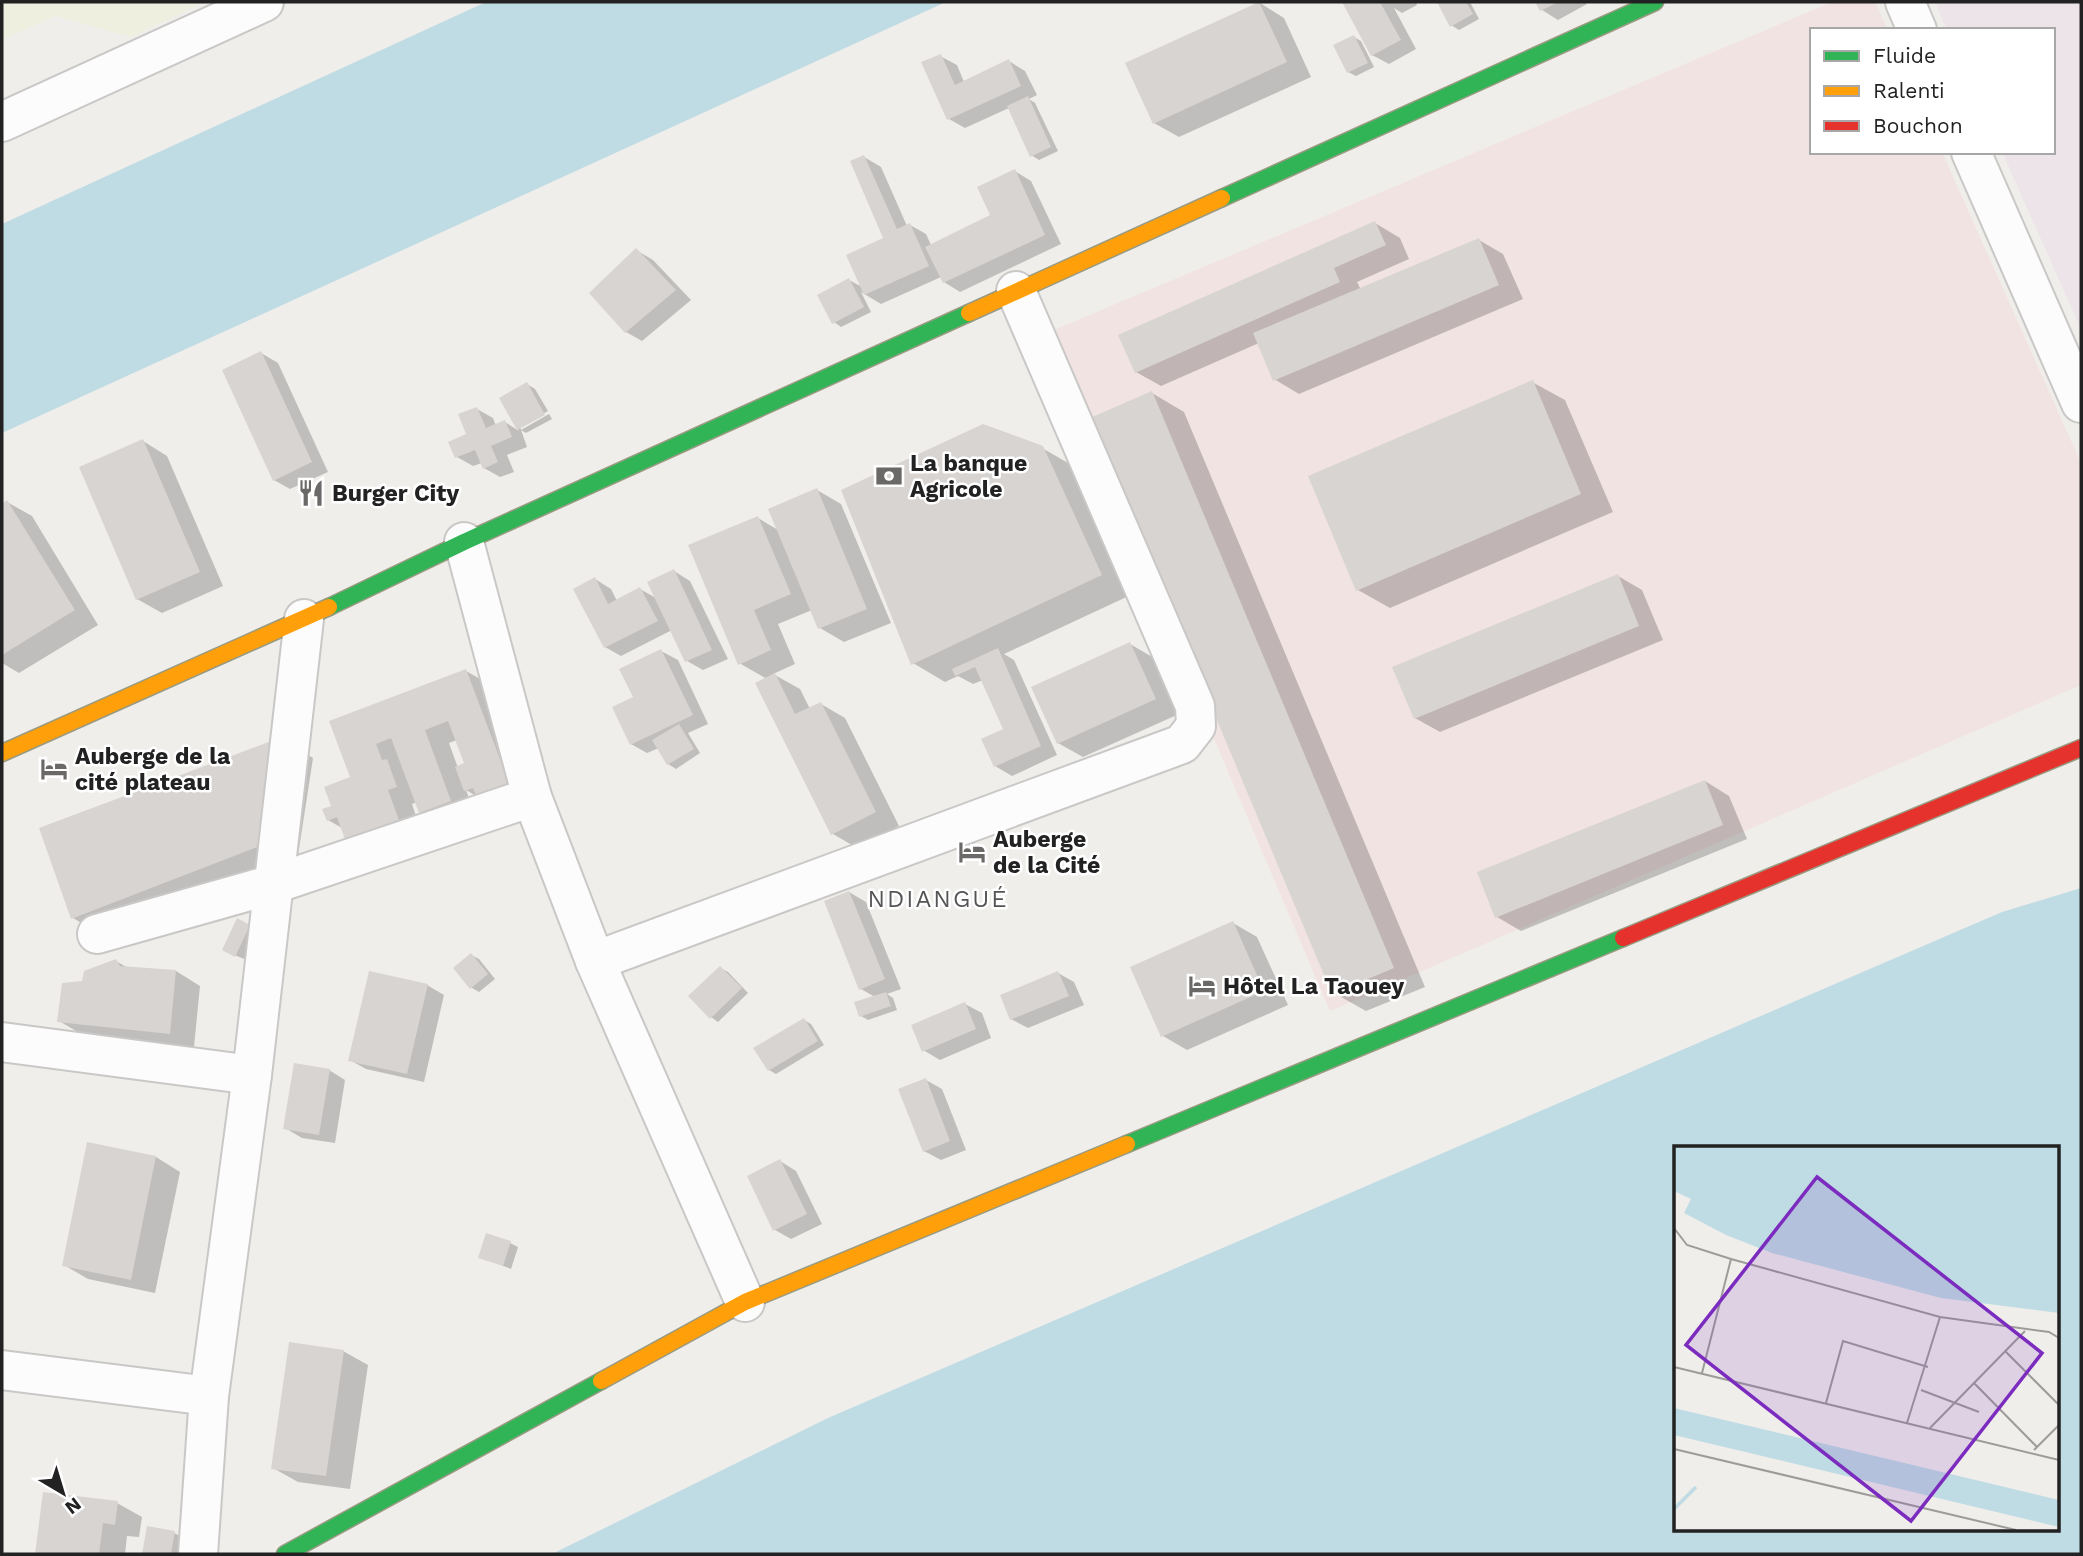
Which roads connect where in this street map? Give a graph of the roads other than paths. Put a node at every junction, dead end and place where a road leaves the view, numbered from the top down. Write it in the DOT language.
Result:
graph roads {
  1 [pos="264,2"];
  2 [pos="1655,2"];
  3 [pos="1905,2"];
  4 [pos="1916,28"];
  5 [pos="2,122"];
  6 [pos="1972,154"];
  7 [pos="1016,291"];
  8 [pos="2081,403"];
  9 [pos="464,542"];
  10 [pos="304,619"];
  11 [pos="2081,748"];
  12 [pos="2,753"];
  13 [pos="532,797"];
  14 [pos="274,884"];
  15 [pos="97,934"];
  16 [pos="595,961"];
  17 [pos="2,1042"];
  18 [pos="252,1076"];
  19 [pos="746,1303"];
  20 [pos="2,1370"];
  21 [pos="209,1396"];
  22 [pos="198,1554"];
  23 [pos="285,1554"];
  1 -- 5 [label="street"];
  2 -- 7 [label="street"];
  3 -- 4 [label="street"];
  6 -- 8 [label="street"];
  7 -- 9 [label="street"];
  7 -- 16 [label="street"];
  9 -- 10 [label="street"];
  9 -- 13 [label="street"];
  10 -- 12 [label="street"];
  10 -- 14 [label="street"];
  11 -- 19 [label="street"];
  13 -- 14 [label="street"];
  13 -- 16 [label="street"];
  14 -- 15 [label="street"];
  14 -- 18 [label="street"];
  16 -- 19 [label="street"];
  17 -- 18 [label="street"];
  18 -- 21 [label="street"];
  19 -- 23 [label="street"];
  20 -- 21 [label="street"];
  21 -- 22 [label="street"];
}
